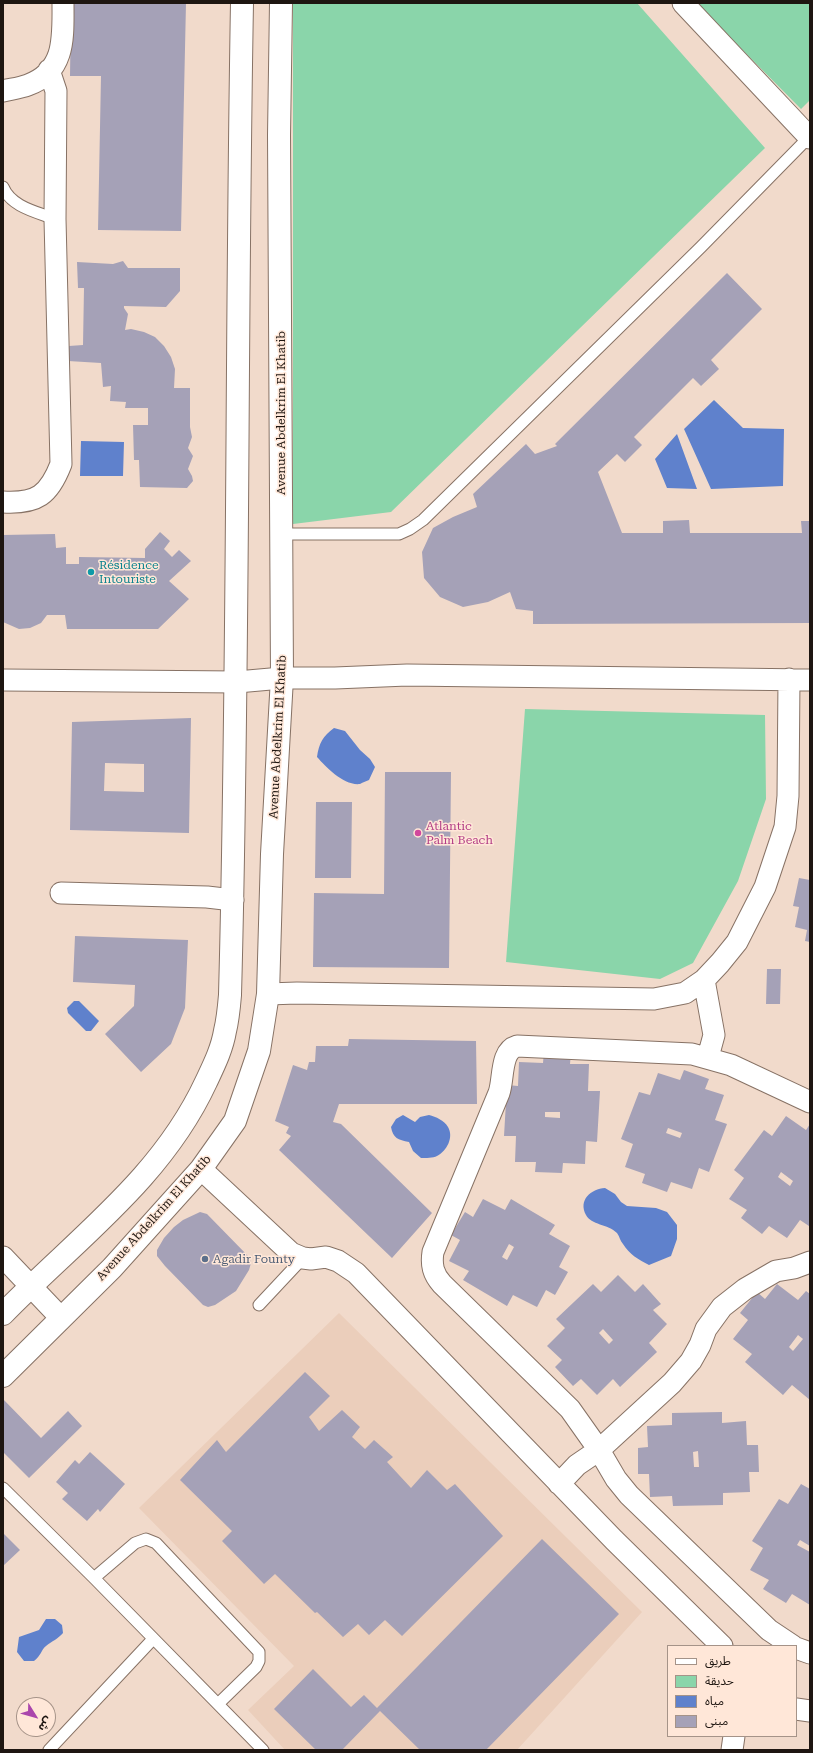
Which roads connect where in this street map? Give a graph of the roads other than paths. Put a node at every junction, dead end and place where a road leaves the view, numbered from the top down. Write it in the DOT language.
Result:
graph roads {
  1 [pos="63,3"];
  2 [pos="242,3"];
  3 [pos="281,3"];
  4 [pos="683,3"];
  5 [pos="49,70"];
  6 [pos="3,91"];
  7 [pos="810,137"];
  8 [pos="3,187"];
  9 [pos="55,219"];
  10 [pos="3,502"];
  11 [pos="281,534"];
  12 [pos="282,678"];
  13 [pos="789,679"];
  14 [pos="3,680"];
  15 [pos="810,680"];
  16 [pos="237,682"];
  17 [pos="61,894"];
  18 [pos="233,900"];
  19 [pos="704,980"];
  20 [pos="268,994"];
  21 [pos="708,1057"];
  22 [pos="810,1102"];
  23 [pos="201,1169"];
  24 [pos="3,1257"];
  25 [pos="303,1258"];
  26 [pos="810,1262"];
  27 [pos="31,1285"];
  28 [pos="259,1305"];
  29 [pos="3,1314"];
  30 [pos="61,1318"];
  31 [pos="3,1376"];
  32 [pos="599,1450"];
  33 [pos="559,1484"];
  34 [pos="3,1488"];
  35 [pos="94,1578"];
  36 [pos="153,1639"];
  37 [pos="721,1645"];
  38 [pos="792,1645"];
  39 [pos="797,1648"];
  40 [pos="810,1654"];
  41 [pos="218,1704"];
  42 [pos="797,1709"];
  43 [pos="810,1711"];
  44 [pos="734,1737"];
  45 [pos="49,1750"];
  46 [pos="262,1750"];
  47 [pos="732,1750"];
  1 -- 5 [label="street"];
  2 -- 16 [label="street"];
  3 -- 11 [label="street, Avenue Abdelkrim El Khatib"];
  4 -- 7 [label="street"];
  5 -- 6 [label="street"];
  5 -- 9 [label="street"];
  7 -- 11 [label="lane"];
  8 -- 9 [label="lane"];
  9 -- 10 [label="street"];
  11 -- 12 [label="street, Avenue Abdelkrim El Khatib"];
  12 -- 13 [label="street"];
  12 -- 16 [label="street"];
  12 -- 20 [label="street, Avenue Abdelkrim El Khatib"];
  13 -- 15 [label="street"];
  13 -- 19 [label="street"];
  14 -- 16 [label="street"];
  16 -- 18 [label="street"];
  17 -- 18 [label="street"];
  18 -- 27 [label="street"];
  19 -- 20 [label="street"];
  19 -- 21 [label="street"];
  20 -- 23 [label="street, Avenue Abdelkrim El Khatib"];
  21 -- 22 [label="street"];
  21 -- 32 [label="street"];
  23 -- 25 [label="street"];
  23 -- 30 [label="street, Avenue Abdelkrim El Khatib"];
  24 -- 27 [label="street"];
  25 -- 28 [label="lane"];
  25 -- 33 [label="street"];
  26 -- 32 [label="street"];
  27 -- 29 [label="street"];
  27 -- 30 [label="street"];
  30 -- 31 [label="street, Avenue Abdelkrim El Khatib"];
  32 -- 33 [label="street"];
  32 -- 38 [label="street"];
  33 -- 37 [label="street"];
  34 -- 35 [label="lane"];
  35 -- 36 [label="lane"];
  35 -- 41 [label="lane"];
  36 -- 41 [label="lane"];
  36 -- 45 [label="lane"];
  39 -- 40 [label="street"];
  41 -- 46 [label="lane"];
  42 -- 43 [label="street"];
  44 -- 47 [label="street"];
}
